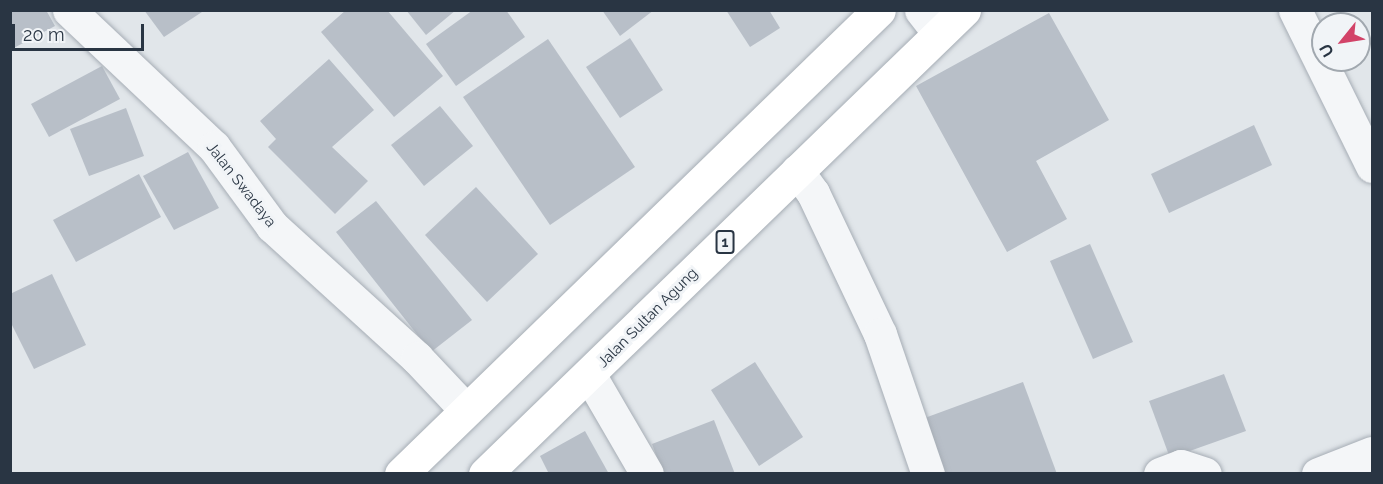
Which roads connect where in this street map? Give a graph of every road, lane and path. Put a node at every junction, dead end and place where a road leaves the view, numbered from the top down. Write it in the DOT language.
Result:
graph roads {
  1 [pos="69,10"];
  2 [pos="879,10"];
  3 [pos="964,10"];
  4 [pos="1295,10"];
  5 [pos="930,21"];
  6 [pos="1372,166"];
  7 [pos="797,171"];
  8 [pos="590,376"];
  9 [pos="465,409"];
  10 [pos="1372,453"];
  11 [pos="402,474"];
  12 [pos="485,474"];
  13 [pos="648,474"];
  14 [pos="928,474"];
  15 [pos="1318,474"];
  1 -- 9 [label="street, Jalan Swadaya"];
  2 -- 9 [label="highway"];
  3 -- 5 [label="highway, Jalan Sultan Agung / 1"];
  4 -- 6 [label="street"];
  5 -- 7 [label="highway, Jalan Sultan Agung / 1"];
  7 -- 8 [label="highway, Jalan Sultan Agung / 1"];
  7 -- 14 [label="street"];
  8 -- 12 [label="highway, Jalan Sultan Agung / 1"];
  8 -- 13 [label="street"];
  9 -- 11 [label="highway"];
  10 -- 15 [label="street"];
}
